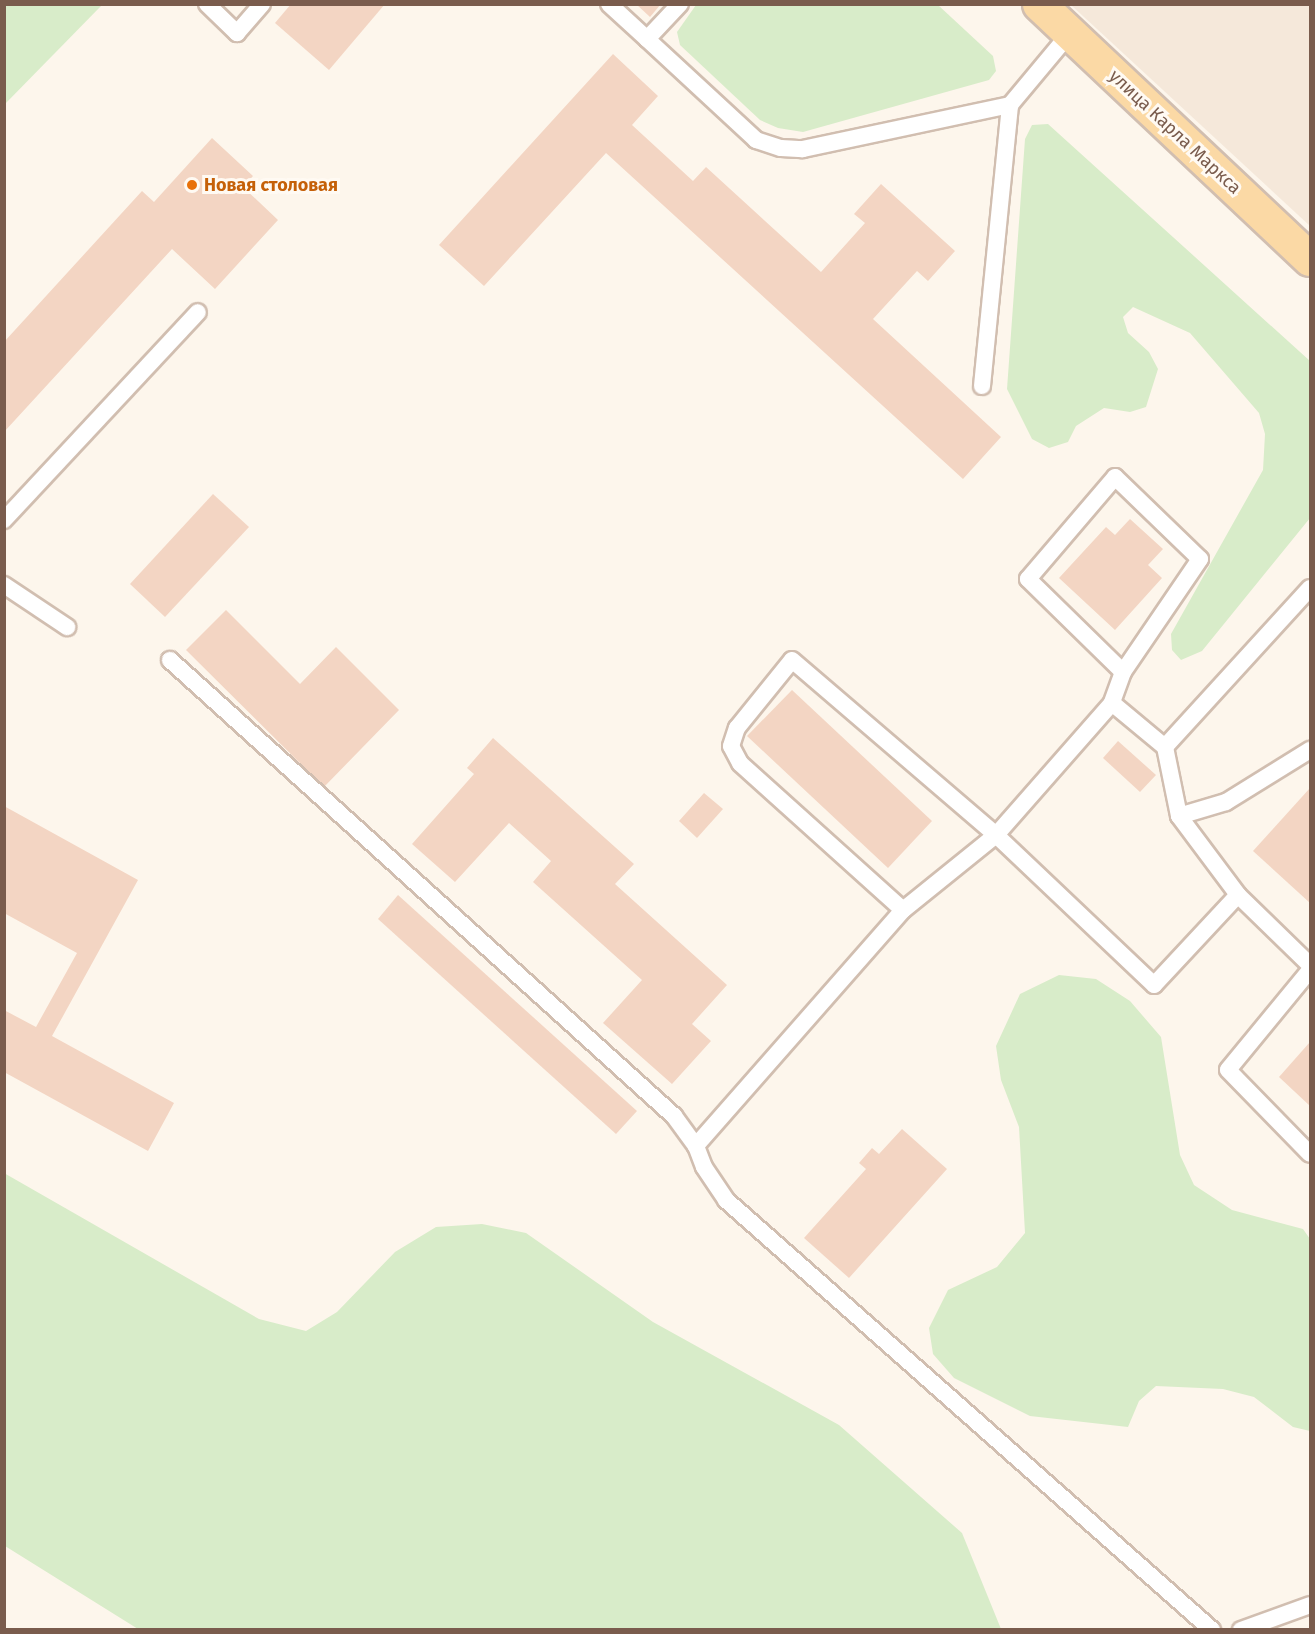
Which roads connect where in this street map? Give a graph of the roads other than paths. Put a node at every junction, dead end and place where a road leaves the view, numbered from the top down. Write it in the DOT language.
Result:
graph roads {
  1 [pos="207,4"];
  2 [pos="262,4"];
  3 [pos="609,4"];
  4 [pos="680,4"];
  5 [pos="1039,4"];
  6 [pos="1070,33"];
  7 [pos="647,39"];
  8 [pos="1010,105"];
  9 [pos="1311,259"];
  10 [pos="198,312"];
  11 [pos="982,386"];
  12 [pos="4,520"];
  13 [pos="4,585"];
  14 [pos="1311,588"];
  15 [pos="67,627"];
  16 [pos="170,660"];
  17 [pos="1123,672"];
  18 [pos="1112,703"];
  19 [pos="1165,747"];
  20 [pos="1311,750"];
  21 [pos="1179,816"];
  22 [pos="996,835"];
  23 [pos="1238,895"];
  24 [pos="903,909"];
  25 [pos="1311,965"];
  26 [pos="1311,970"];
  27 [pos="696,1146"];
  28 [pos="1311,1154"];
  29 [pos="1311,1605"];
  30 [pos="1212,1629"];
  31 [pos="1241,1629"];
  1 -- 2 [label="lane"];
  3 -- 7 [label="lane"];
  4 -- 7 [label="lane"];
  5 -- 6 [label="main road, улица Карла Маркса"];
  6 -- 8 [label="lane"];
  6 -- 9 [label="main road, улица Карла Маркса"];
  7 -- 8 [label="lane"];
  8 -- 11 [label="lane"];
  10 -- 12 [label="lane"];
  13 -- 15 [label="lane"];
  14 -- 19 [label="lane"];
  16 -- 27 [label="lane"];
  17 -- 17 [label="lane"];
  17 -- 18 [label="lane"];
  18 -- 19 [label="lane"];
  18 -- 22 [label="lane"];
  19 -- 21 [label="lane"];
  20 -- 21 [label="lane"];
  21 -- 23 [label="lane"];
  22 -- 23 [label="lane"];
  22 -- 24 [label="lane"];
  22 -- 24 [label="lane"];
  23 -- 25 [label="lane"];
  24 -- 27 [label="lane"];
  26 -- 28 [label="lane"];
  27 -- 30 [label="lane"];
  29 -- 31 [label="lane"];
}
